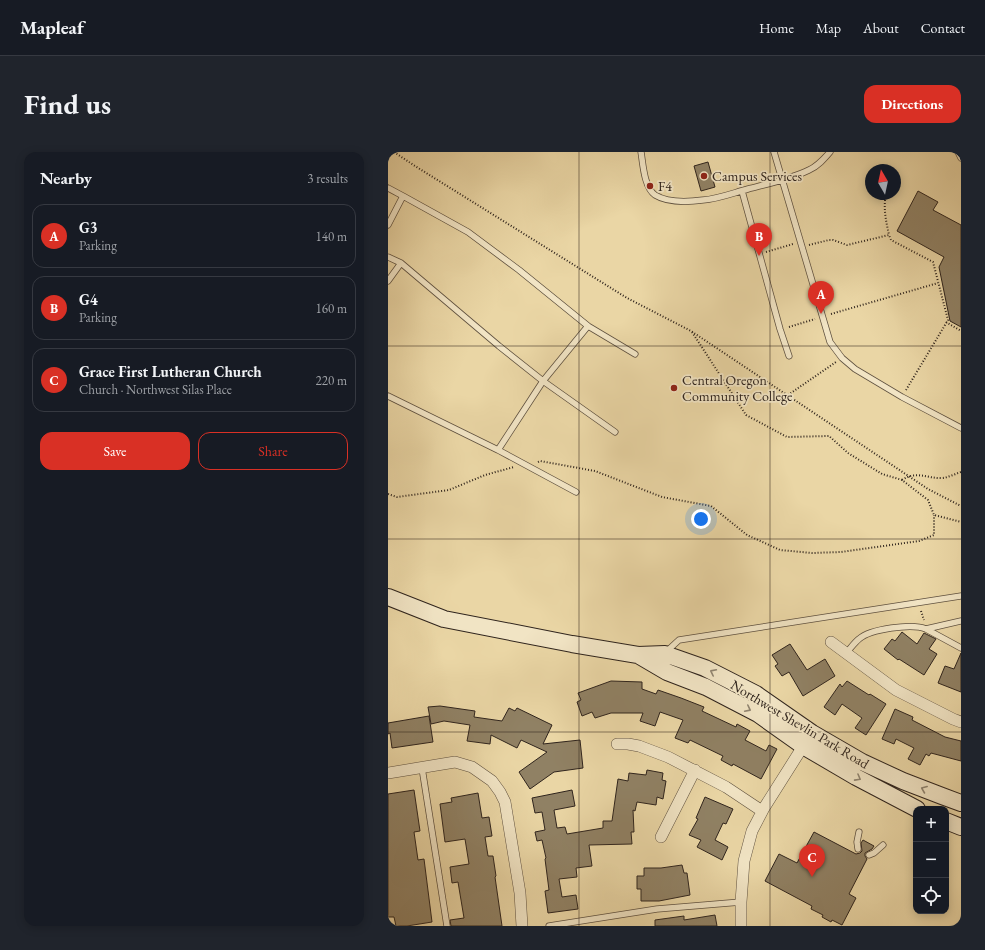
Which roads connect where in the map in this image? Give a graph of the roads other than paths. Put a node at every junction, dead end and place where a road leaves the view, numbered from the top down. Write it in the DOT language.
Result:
graph roads {
  1 [pos="641,152"];
  2 [pos="774,152"];
  3 [pos="830,152"];
  4 [pos="958,152"];
  5 [pos="961,158"];
  6 [pos="782,180"];
  7 [pos="388,188"];
  8 [pos="742,191"];
  9 [pos="403,196"];
  10 [pos="388,225"];
  11 [pos="388,257"];
  12 [pos="401,263"];
  13 [pos="388,280"];
  14 [pos="588,326"];
  15 [pos="635,354"];
  16 [pos="789,356"];
  17 [pos="543,381"];
  18 [pos="388,396"];
  19 [pos="961,428"];
  20 [pos="615,432"];
  21 [pos="498,450"];
  22 [pos="576,492"];
  23 [pos="961,596"];
  24 [pos="388,597"];
  25 [pos="961,621"];
  26 [pos="926,629"];
  27 [pos="831,642"];
  28 [pos="961,648"];
  29 [pos="846,653"];
  30 [pos="665,654"];
  31 [pos="638,655"];
  32 [pos="961,722"];
  33 [pos="812,733"];
  34 [pos="617,744"];
  35 [pos="803,746"];
  36 [pos="422,768"];
  37 [pos="695,770"];
  38 [pos="388,773"];
  39 [pos="961,803"];
  40 [pos="913,807"];
  41 [pos="762,811"];
  42 [pos="949,822"];
  43 [pos="961,827"];
  44 [pos="859,832"];
  45 [pos="661,837"];
  46 [pos="883,845"];
  47 [pos="858,849"];
  48 [pos="869,855"];
  49 [pos="741,902"];
  50 [pos="447,926"];
  51 [pos="522,926"];
  52 [pos="548,926"];
  53 [pos="741,926"];
  1 -- 8 [label="lane"];
  2 -- 6 [label="lane"];
  3 -- 6 [label="lane"];
  4 -- 5 [label="lane"];
  6 -- 8 [label="lane"];
  6 -- 19 [label="lane"];
  7 -- 9 [label="lane"];
  8 -- 16 [label="lane"];
  9 -- 10 [label="lane"];
  9 -- 14 [label="lane"];
  11 -- 12 [label="lane"];
  12 -- 13 [label="lane"];
  12 -- 17 [label="lane"];
  14 -- 15 [label="lane"];
  14 -- 17 [label="lane"];
  17 -- 20 [label="lane"];
  17 -- 21 [label="lane"];
  18 -- 21 [label="lane"];
  21 -- 22 [label="lane"];
  23 -- 30 [label="lane"];
  24 -- 31 [label="main road, Northwest Shevlin Park Road"];
  25 -- 26 [label="lane"];
  26 -- 28 [label="lane"];
  26 -- 29 [label="lane"];
  27 -- 29 [label="street"];
  29 -- 32 [label="street"];
  30 -- 31 [label="main road, Northwest Shevlin Park Road"];
  33 -- 30 [label="main road, Northwest Shevlin Park Road, one-way"];
  31 -- 35 [label="main road, Northwest Shevlin Park Road, one-way"];
  33 -- 35 [label="street"];
  39 -- 33 [label="main road, Northwest Shevlin Park Road, one-way"];
  34 -- 37 [label="street"];
  35 -- 40 [label="main road, Northwest Shevlin Park Road, one-way"];
  35 -- 41 [label="street"];
  36 -- 38 [label="street"];
  36 -- 50 [label="lane"];
  36 -- 51 [label="street"];
  37 -- 41 [label="street"];
  37 -- 45 [label="street"];
  41 -- 49 [label="street"];
  42 -- 43 [label="main road"];
  44 -- 47 [label="lane"];
  46 -- 48 [label="lane"];
  49 -- 52 [label="lane"];
  49 -- 53 [label="street"];
}
